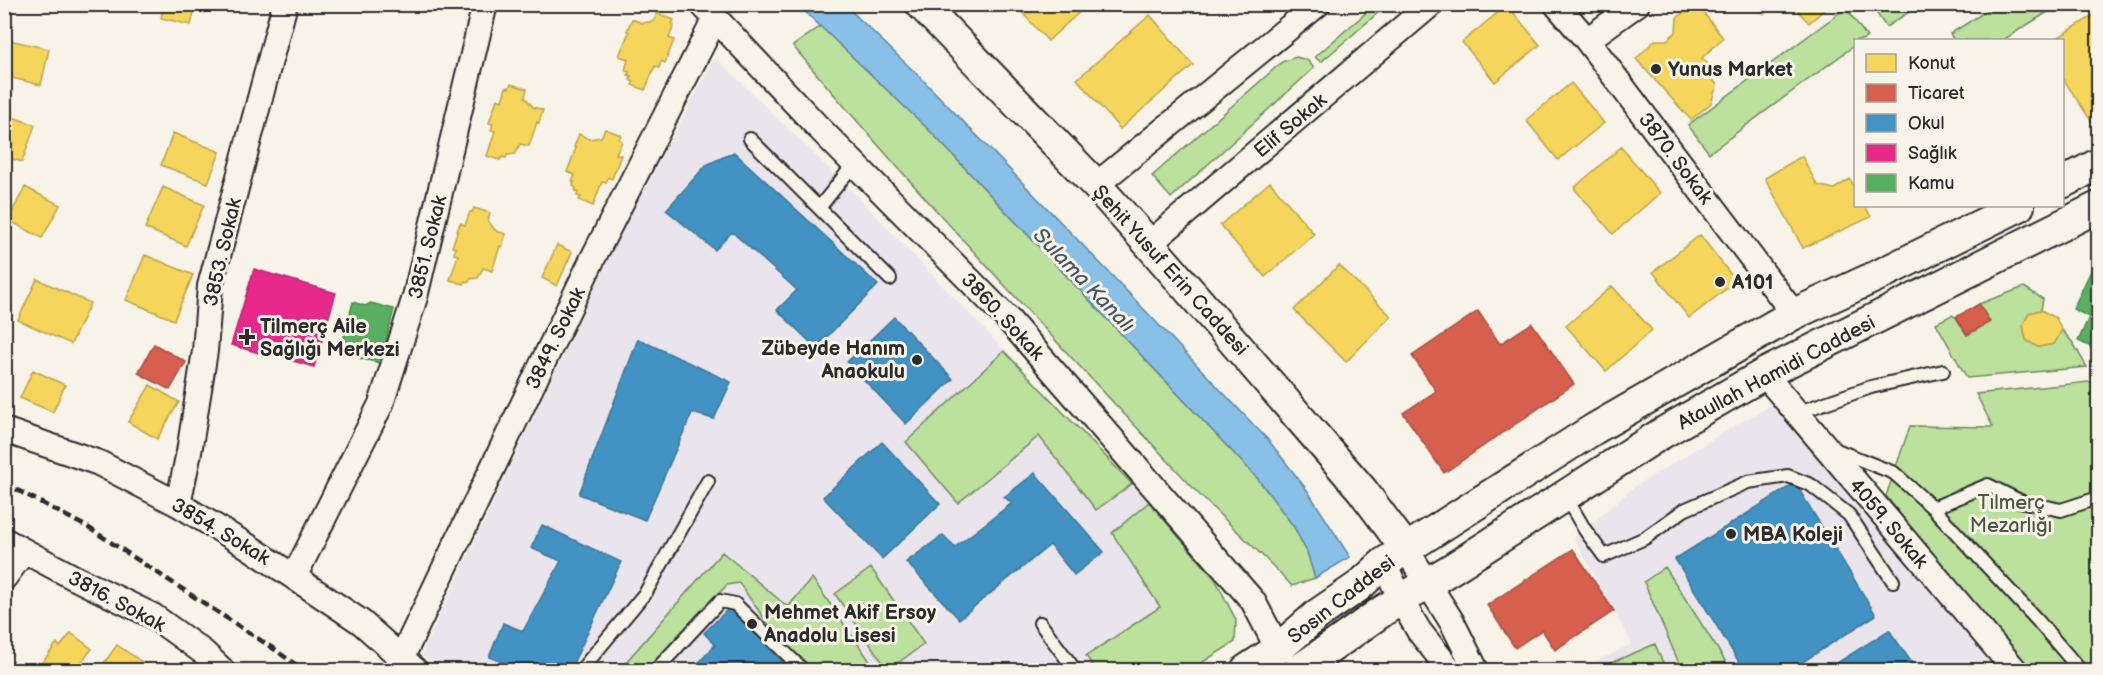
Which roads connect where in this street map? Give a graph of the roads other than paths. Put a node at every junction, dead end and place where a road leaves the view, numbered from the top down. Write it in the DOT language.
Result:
graph roads {
  1 [pos="285,4"];
  2 [pos="485,4"];
  3 [pos="921,4"];
  4 [pos="1318,4"];
  5 [pos="1431,4"];
  6 [pos="1556,4"];
  7 [pos="1637,4"];
  8 [pos="708,12"];
  9 [pos="1587,40"];
  10 [pos="750,139"];
  11 [pos="854,164"];
  12 [pos="2098,164"];
  13 [pos="2064,182"];
  14 [pos="1096,185"];
  15 [pos="2017,207"];
  16 [pos="2098,207"];
  17 [pos="819,208"];
  18 [pos="1149,244"];
  19 [pos="890,279"];
  20 [pos="1794,314"];
  21 [pos="1943,371"];
  22 [pos="1764,374"];
  23 [pos="1796,413"];
  24 [pos="4,430"];
  25 [pos="1822,444"];
  26 [pos="708,481"];
  27 [pos="1565,496"];
  28 [pos="2098,498"];
  29 [pos="178,504"];
  30 [pos="1933,508"];
  31 [pos="14,545"];
  32 [pos="1395,556"];
  33 [pos="294,577"];
  34 [pos="4,578"];
  35 [pos="1893,581"];
  36 [pos="1426,584"];
  37 [pos="1401,600"];
  38 [pos="1040,623"];
  39 [pos="1278,649"];
  40 [pos="1311,662"];
  41 [pos="408,665"];
  42 [pos="222,670"];
  43 [pos="581,670"];
  44 [pos="656,670"];
  45 [pos="803,670"];
  46 [pos="1076,670"];
  47 [pos="1246,670"];
  48 [pos="1450,670"];
  49 [pos="1476,670"];
  50 [pos="2015,670"];
  51 [pos="2080,670"];
  1 -- 29 [label="street, 3853. Sokak"];
  2 -- 33 [label="street, 3851. Sokak"];
  3 -- 14 [label="street, Şehit Yusuf Erin Caddesi"];
  4 -- 14 [label="street"];
  5 -- 18 [label="street, Elif Sokak"];
  6 -- 9 [label="street, 3870. Sokak"];
  7 -- 9 [label="street"];
  8 -- 11 [label="street, 3860. Sokak"];
  8 -- 41 [label="street, 3849. Sokak"];
  9 -- 20 [label="street, 3870. Sokak"];
  10 -- 17 [label="lane"];
  11 -- 17 [label="lane"];
  11 -- 39 [label="street, 3860. Sokak"];
  12 -- 13 [label="street"];
  14 -- 18 [label="street, Şehit Yusuf Erin Caddesi"];
  15 -- 20 [label="street, Ataullah Hamidi Caddesi"];
  16 -- 22 [label="street, Ataullah Hamidi Caddesi"];
  17 -- 19 [label="lane"];
  18 -- 32 [label="street, Şehit Yusuf Erin Caddesi"];
  20 -- 32 [label="street, Ataullah Hamidi Caddesi"];
  21 -- 23 [label="lane"];
  22 -- 23 [label="street, 4059. Sokak"];
  22 -- 27 [label="street, Ataullah Hamidi Caddesi"];
  23 -- 25 [label="street, 4059. Sokak"];
  24 -- 29 [label="street, 3854. Sokak"];
  25 -- 30 [label="lane"];
  25 -- 50 [label="street, 4059. Sokak"];
  26 -- 43 [label="lane"];
  27 -- 35 [label="lane"];
  27 -- 36 [label="street, Ataullah Hamidi Caddesi"];
  28 -- 30 [label="lane"];
  29 -- 33 [label="street, 3854. Sokak"];
  30 -- 51 [label="lane"];
  31 -- 34 [label="street"];
  31 -- 42 [label="street, 3816. Sokak"];
  32 -- 36 [label="street"];
  32 -- 37 [label="street"];
  32 -- 39 [label="street, Sosın Caddesi"];
  33 -- 41 [label="street, 3854. Sokak"];
  36 -- 37 [label="street, Ataullah Hamidi Caddesi"];
  36 -- 49 [label="street"];
  37 -- 40 [label="street, Ataullah Hamidi Caddesi"];
  37 -- 48 [label="street"];
  38 -- 46 [label="lane"];
  39 -- 47 [label="street, Sosın Caddesi"];
  44 -- 45 [label="lane"];
}
